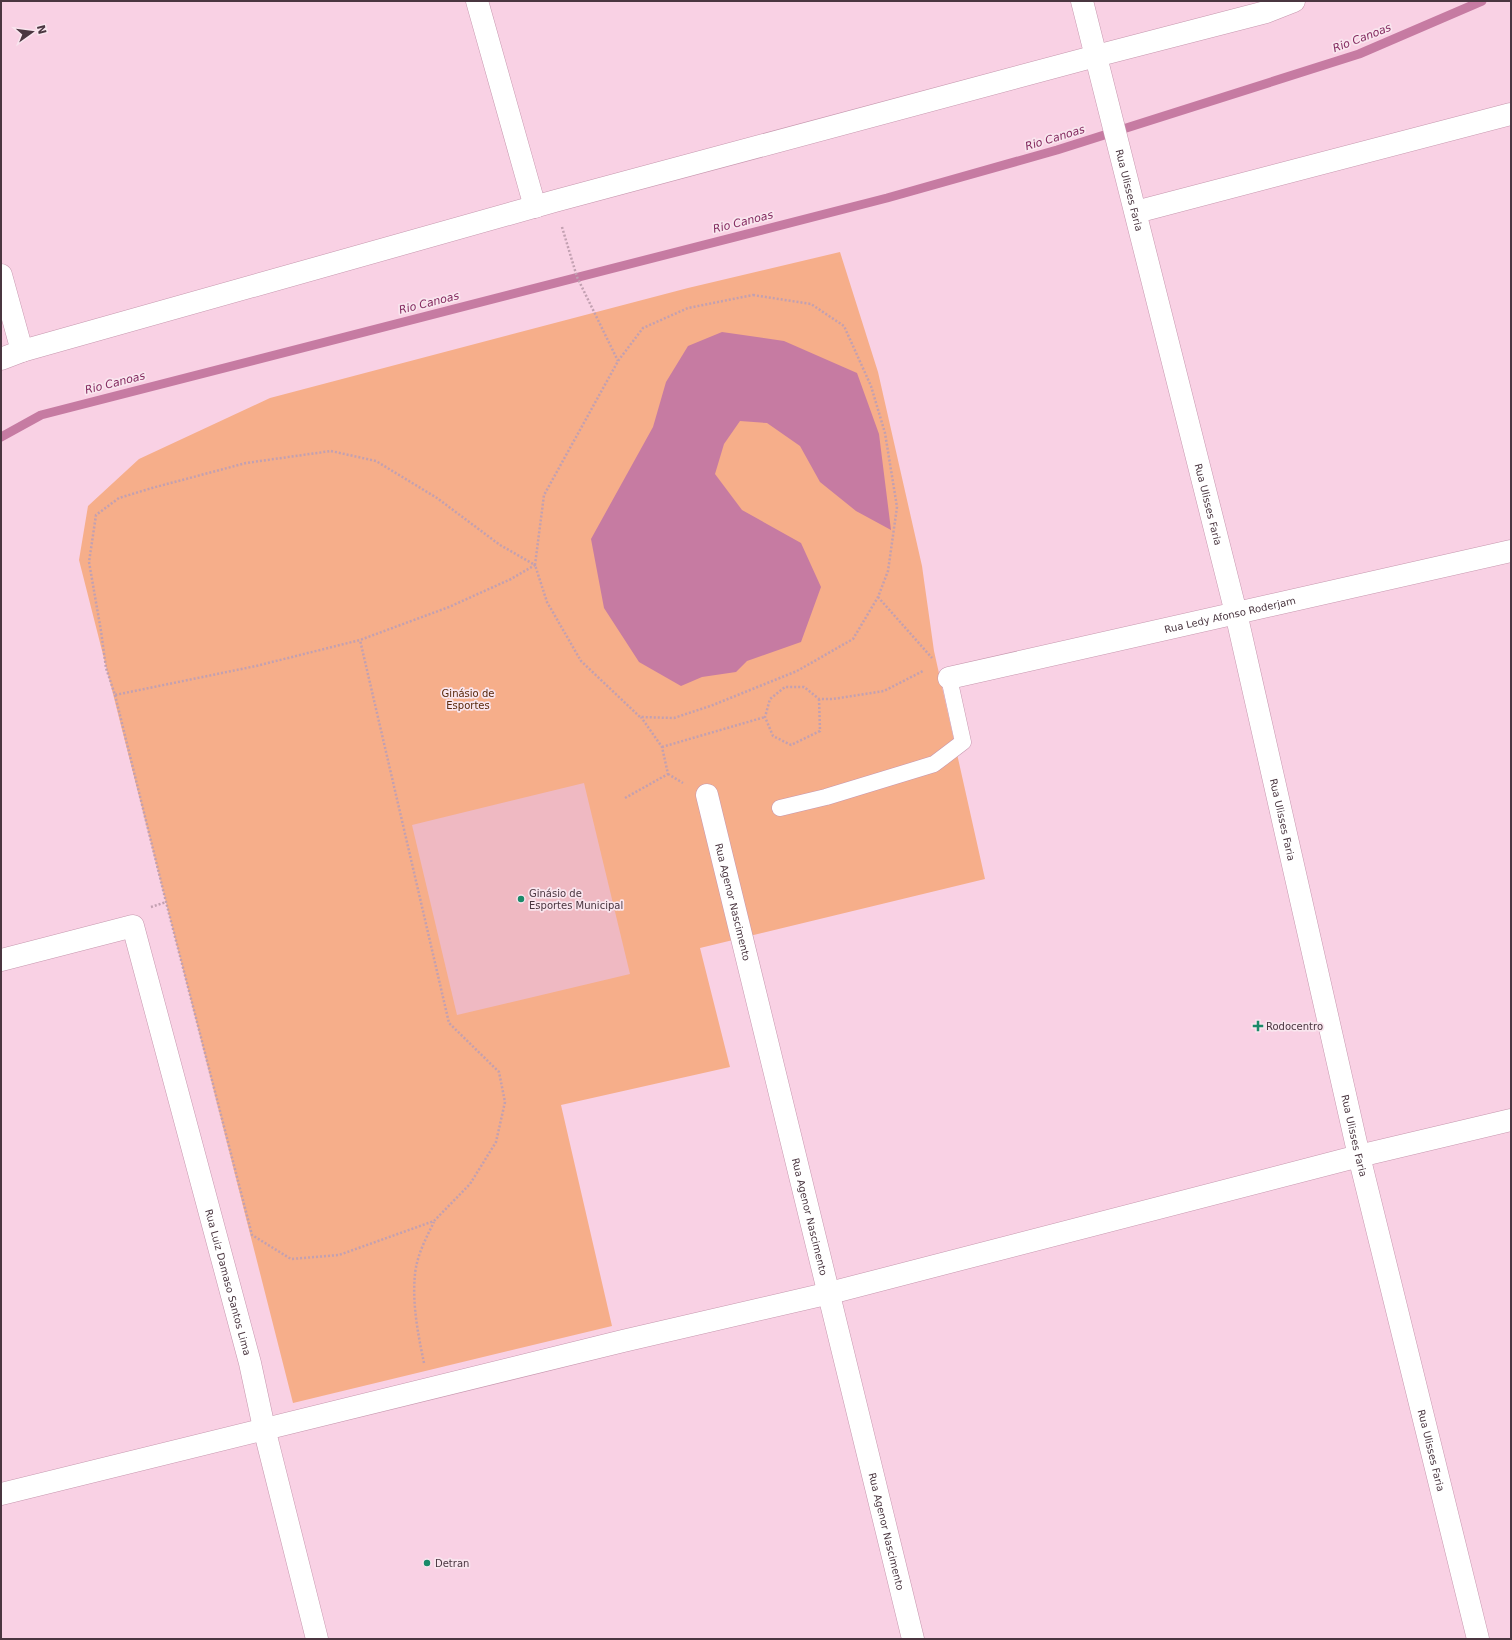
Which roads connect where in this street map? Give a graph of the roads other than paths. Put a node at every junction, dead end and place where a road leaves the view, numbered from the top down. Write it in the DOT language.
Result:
graph roads {
  1 [pos="477,1"];
  2 [pos="1082,1"];
  3 [pos="1294,1"];
  4 [pos="1096,56"];
  5 [pos="1511,114"];
  6 [pos="545,204"];
  7 [pos="1136,212"];
  8 [pos="1,275"];
  9 [pos="22,351"];
  10 [pos="1,359"];
  11 [pos="1511,551"];
  12 [pos="1236,613"];
  13 [pos="943,671"];
  14 [pos="707,795"];
  15 [pos="780,808"];
  16 [pos="1,960"];
  17 [pos="1511,1120"];
  18 [pos="1359,1156"];
  19 [pos="830,1293"];
  20 [pos="264,1428"];
  21 [pos="1,1494"];
  22 [pos="318,1639"];
  23 [pos="913,1639"];
  24 [pos="1478,1639"];
  1 -- 6 [label="street"];
  2 -- 4 [label="street, Rua Ulisses Faria"];
  3 -- 4 [label="street"];
  4 -- 6 [label="street"];
  4 -- 7 [label="street, Rua Ulisses Faria"];
  5 -- 7 [label="street"];
  6 -- 9 [label="street"];
  7 -- 12 [label="street, Rua Ulisses Faria"];
  8 -- 9 [label="street"];
  9 -- 10 [label="street"];
  11 -- 12 [label="street, Rua Ledy Afonso Roderjam"];
  12 -- 13 [label="street, Rua Ledy Afonso Roderjam"];
  12 -- 18 [label="street, Rua Ulisses Faria"];
  13 -- 15 [label="lane"];
  14 -- 19 [label="street, Rua Agenor Nascimento"];
  16 -- 20 [label="street, Rua Luiz Damaso Santos Lima"];
  17 -- 18 [label="street"];
  18 -- 19 [label="street"];
  18 -- 24 [label="street, Rua Ulisses Faria"];
  19 -- 20 [label="street"];
  19 -- 23 [label="street, Rua Agenor Nascimento"];
  20 -- 21 [label="street"];
  20 -- 22 [label="street, Rua Luiz Damaso Santos Lima"];
}
